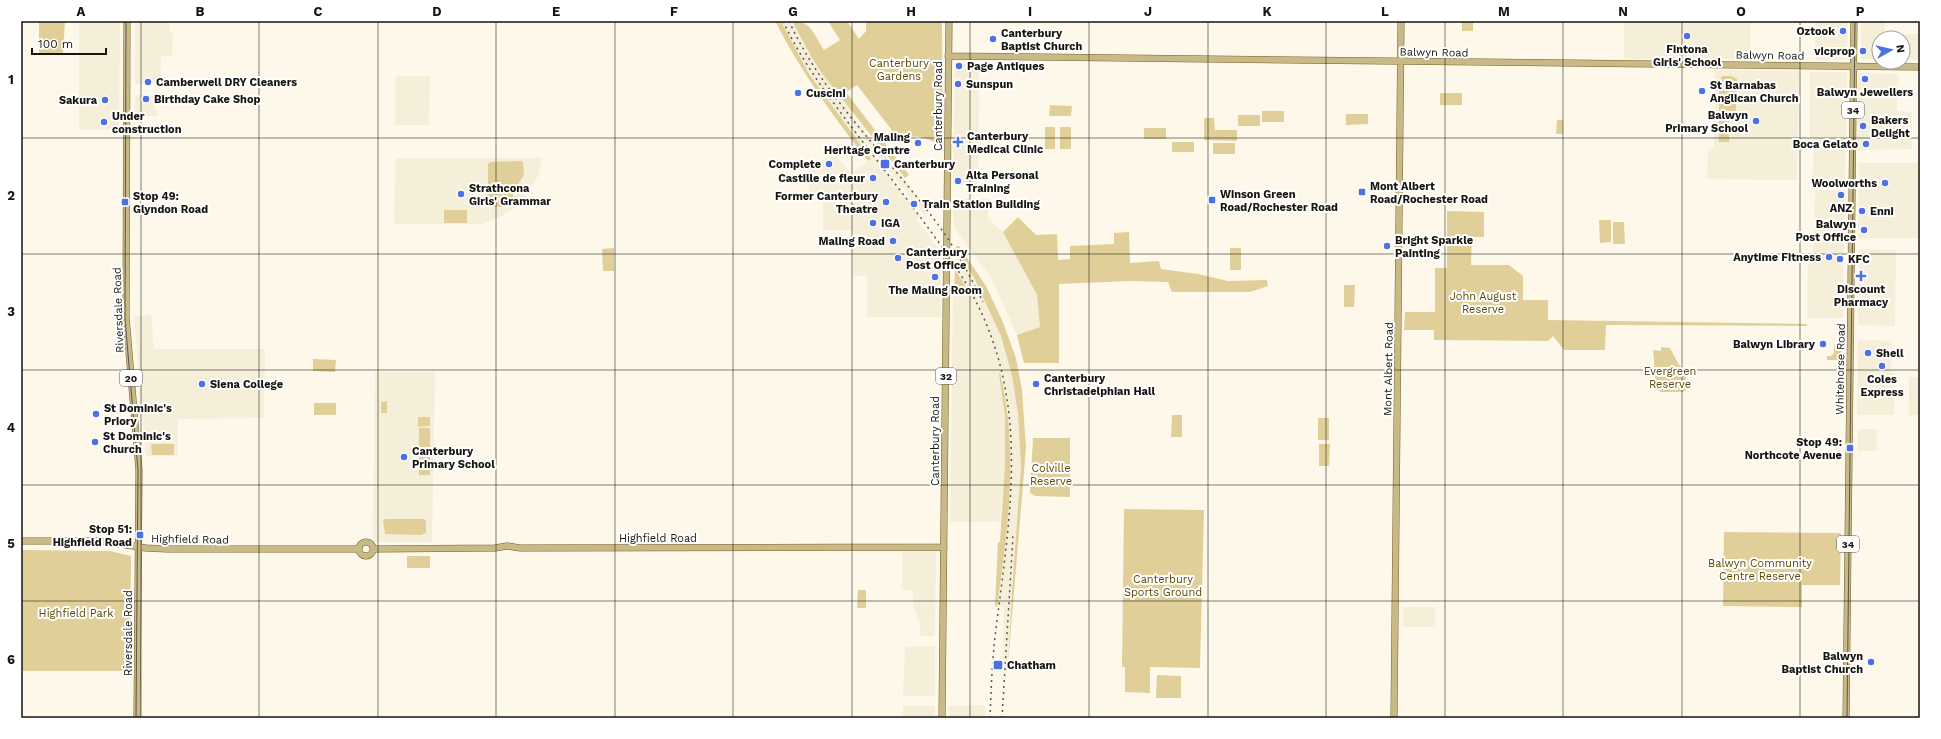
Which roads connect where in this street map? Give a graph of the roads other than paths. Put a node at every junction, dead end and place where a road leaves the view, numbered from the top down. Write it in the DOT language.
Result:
graph roads {
  1 [pos="127,21"];
  2 [pos="949,21"];
  3 [pos="1401,21"];
  4 [pos="1854,21"];
  5 [pos="948,56"];
  6 [pos="1401,61"];
  7 [pos="1854,66"];
  8 [pos="1920,67"];
  9 [pos="21,541"];
  10 [pos="139,546"];
  11 [pos="944,547"];
  12 [pos="359,549"];
  13 [pos="373,549"];
  14 [pos="138,718"];
  15 [pos="942,718"];
  16 [pos="1394,718"];
  17 [pos="1846,718"];
  1 -- 10 [label="main road, Riversdale Road / 20"];
  2 -- 5 [label="main road, Canterbury Road / 32"];
  3 -- 6 [label="main road, Mont Albert Road"];
  4 -- 7 [label="main road, Whitehorse Road / 34"];
  5 -- 6 [label="main road, Balwyn Road"];
  5 -- 11 [label="main road, Canterbury Road / 32"];
  6 -- 7 [label="main road, Balwyn Road"];
  6 -- 16 [label="main road, Mont Albert Road"];
  7 -- 8 [label="main road, Balwyn Road"];
  7 -- 17 [label="main road, Whitehorse Road / 34"];
  9 -- 10 [label="main road, Highfield Road"];
  10 -- 12 [label="main road, Highfield Road"];
  10 -- 14 [label="main road, Riversdale Road / 20"];
  11 -- 13 [label="main road, Highfield Road"];
  11 -- 15 [label="main road, Canterbury Road / 32"];
  12 -- 13 [label="main road"];
  12 -- 13 [label="main road"];
}
